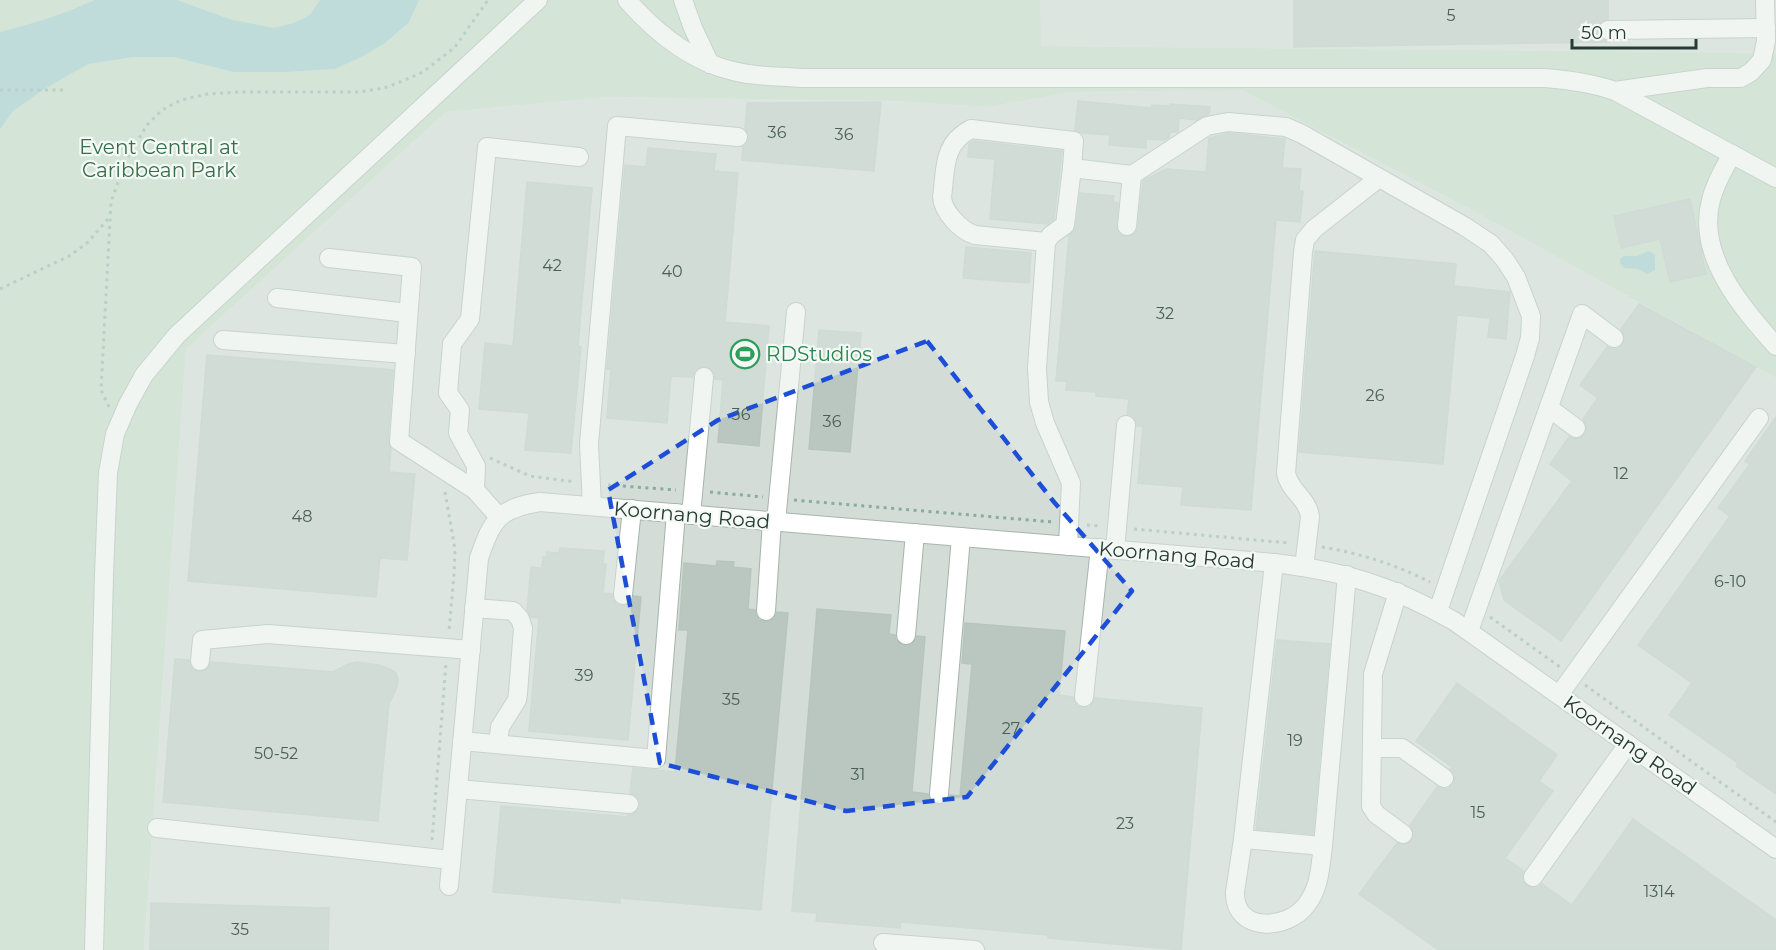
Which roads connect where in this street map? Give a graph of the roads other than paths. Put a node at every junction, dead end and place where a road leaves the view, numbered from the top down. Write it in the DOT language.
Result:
graph roads {
  1 [pos="538,0"];
  2 [pos="627,0"];
  3 [pos="683,0"];
  4 [pos="1766,0"];
  5 [pos="1608,30"];
  6 [pos="1766,34"];
  7 [pos="710,64"];
  8 [pos="1616,90"];
  9 [pos="738,137"];
  10 [pos="1732,153"];
  11 [pos="579,157"];
  12 [pos="1072,168"];
  13 [pos="1132,175"];
  14 [pos="1378,178"];
  15 [pos="1776,178"];
  16 [pos="1127,226"];
  17 [pos="1046,242"];
  18 [pos="329,258"];
  19 [pos="277,298"];
  20 [pos="796,312"];
  21 [pos="408,313"];
  22 [pos="1614,338"];
  23 [pos="223,340"];
  24 [pos="1776,346"];
  25 [pos="406,354"];
  26 [pos="704,377"];
  27 [pos="1549,408"];
  28 [pos="1759,418"];
  29 [pos="1126,425"];
  30 [pos="1576,428"];
  31 [pos="476,490"];
  32 [pos="592,506"];
  33 [pos="632,509"];
  34 [pos="684,514"];
  35 [pos="499,518"];
  36 [pos="774,521"];
  37 [pos="915,533"];
  38 [pos="961,537"];
  39 [pos="1068,546"];
  40 [pos="1108,549"];
  41 [pos="1274,562"];
  42 [pos="1304,567"];
  43 [pos="1347,576"];
  44 [pos="1398,592"];
  45 [pos="623,595"];
  46 [pos="474,608"];
  47 [pos="766,611"];
  48 [pos="1438,611"];
  49 [pos="1469,631"];
  50 [pos="906,635"];
  51 [pos="471,650"];
  52 [pos="200,661"];
  53 [pos="1559,695"];
  54 [pos="1084,698"];
  55 [pos="462,741"];
  56 [pos="498,744"];
  57 [pos="1628,744"];
  58 [pos="1372,748"];
  59 [pos="1444,778"];
  60 [pos="458,789"];
  61 [pos="939,794"];
  62 [pos="629,804"];
  63 [pos="156,828"];
  64 [pos="1404,834"];
  65 [pos="1244,838"];
  66 [pos="1323,846"];
  67 [pos="1776,849"];
  68 [pos="452,860"];
  69 [pos="1533,877"];
  70 [pos="449,886"];
  71 [pos="883,944"];
  72 [pos="94,950"];
  73 [pos="975,950"];
  1 -- 72 [label="street"];
  2 -- 7 [label="street"];
  3 -- 7 [label="street"];
  4 -- 6 [label="street"];
  5 -- 6 [label="street"];
  6 -- 8 [label="street"];
  7 -- 8 [label="street"];
  8 -- 10 [label="street"];
  9 -- 32 [label="street"];
  10 -- 15 [label="street"];
  10 -- 24 [label="street"];
  11 -- 31 [label="street"];
  12 -- 13 [label="street"];
  12 -- 17 [label="street"];
  12 -- 17 [label="street"];
  13 -- 14 [label="street"];
  13 -- 16 [label="street"];
  14 -- 42 [label="street"];
  14 -- 48 [label="street"];
  17 -- 39 [label="street"];
  18 -- 21 [label="street"];
  19 -- 21 [label="street"];
  20 -- 36 [label="street"];
  21 -- 25 [label="street"];
  22 -- 27 [label="street"];
  23 -- 25 [label="street"];
  25 -- 31 [label="street"];
  26 -- 34 [label="street"];
  27 -- 30 [label="street"];
  27 -- 49 [label="street"];
  28 -- 53 [label="street"];
  29 -- 40 [label="street"];
  31 -- 35 [label="street"];
  32 -- 33 [label="street, Koornang Road"];
  32 -- 35 [label="street, Koornang Road"];
  33 -- 34 [label="street, Koornang Road"];
  33 -- 45 [label="street"];
  34 -- 36 [label="street, Koornang Road"];
  34 -- 56 [label="street"];
  35 -- 46 [label="street"];
  36 -- 37 [label="street, Koornang Road"];
  36 -- 47 [label="street"];
  37 -- 38 [label="street, Koornang Road"];
  37 -- 50 [label="street"];
  38 -- 39 [label="street, Koornang Road"];
  38 -- 61 [label="street"];
  39 -- 40 [label="street, Koornang Road"];
  40 -- 41 [label="street, Koornang Road"];
  40 -- 54 [label="street"];
  41 -- 42 [label="street, Koornang Road"];
  41 -- 65 [label="street"];
  42 -- 43 [label="street, Koornang Road"];
  43 -- 44 [label="street, Koornang Road"];
  43 -- 66 [label="street"];
  44 -- 48 [label="street, Koornang Road"];
  44 -- 58 [label="street"];
  46 -- 51 [label="street"];
  46 -- 56 [label="street"];
  48 -- 49 [label="street, Koornang Road"];
  49 -- 53 [label="street, Koornang Road"];
  51 -- 52 [label="street"];
  51 -- 55 [label="street"];
  53 -- 57 [label="street, Koornang Road"];
  55 -- 56 [label="street"];
  55 -- 60 [label="street"];
  57 -- 67 [label="street, Koornang Road"];
  57 -- 69 [label="street"];
  58 -- 59 [label="street"];
  58 -- 64 [label="street"];
  60 -- 62 [label="street"];
  60 -- 68 [label="street"];
  63 -- 68 [label="street"];
  65 -- 66 [label="street"];
  65 -- 66 [label="street"];
  68 -- 70 [label="street"];
  71 -- 73 [label="street"];
}
